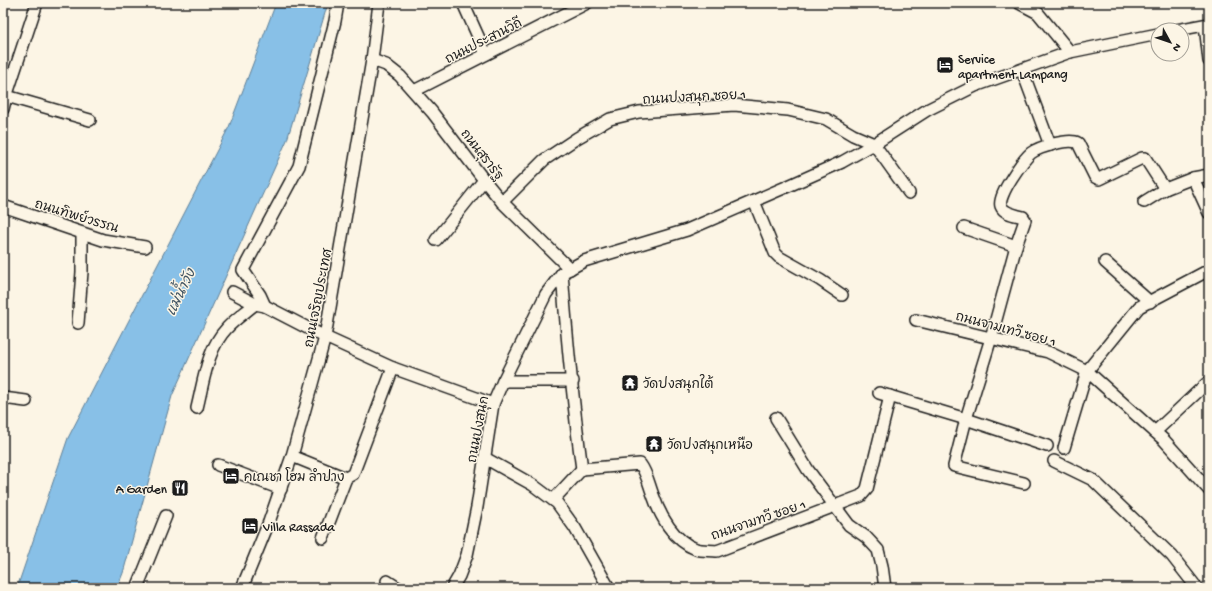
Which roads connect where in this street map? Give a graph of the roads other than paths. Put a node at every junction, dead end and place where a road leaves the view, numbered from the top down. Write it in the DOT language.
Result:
graph roads {
  1 [pos="37,3"];
  2 [pos="338,3"];
  3 [pos="379,3"];
  4 [pos="463,3"];
  5 [pos="586,3"];
  6 [pos="1020,3"];
  7 [pos="1207,24"];
  8 [pos="1190,27"];
  9 [pos="1150,36"];
  10 [pos="1070,52"];
  11 [pos="486,54"];
  12 [pos="372,60"];
  13 [pos="1209,61"];
  14 [pos="1022,70"];
  15 [pos="414,91"];
  16 [pos="4,96"];
  17 [pos="3,109"];
  18 [pos="90,120"];
  19 [pos="874,144"];
  20 [pos="1050,145"];
  21 [pos="1209,175"];
  22 [pos="1193,178"];
  23 [pos="484,180"];
  24 [pos="1165,189"];
  25 [pos="909,193"];
  26 [pos="754,201"];
  27 [pos="502,202"];
  28 [pos="1144,202"];
  29 [pos="3,206"];
  30 [pos="1209,213"];
  31 [pos="964,228"];
  32 [pos="82,233"];
  33 [pos="436,240"];
  34 [pos="1016,246"];
  35 [pos="145,247"];
  36 [pos="1105,262"];
  37 [pos="1209,270"];
  38 [pos="566,271"];
  39 [pos="232,292"];
  40 [pos="842,295"];
  41 [pos="1150,302"];
  42 [pos="260,305"];
  43 [pos="916,320"];
  44 [pos="78,323"];
  45 [pos="325,337"];
  46 [pos="992,338"];
  47 [pos="393,368"];
  48 [pos="1087,371"];
  49 [pos="504,380"];
  50 [pos="573,381"];
  51 [pos="1207,383"];
  52 [pos="879,393"];
  53 [pos="890,396"];
  54 [pos="3,398"];
  55 [pos="26,401"];
  56 [pos="493,404"];
  57 [pos="197,408"];
  58 [pos="776,418"];
  59 [pos="966,419"];
  60 [pos="1154,432"];
  61 [pos="1047,446"];
  62 [pos="1064,448"];
  63 [pos="292,456"];
  64 [pos="485,458"];
  65 [pos="1054,461"];
  66 [pos="218,464"];
  67 [pos="582,469"];
  68 [pos="346,478"];
  69 [pos="1024,483"];
  70 [pos="281,489"];
  71 [pos="1209,490"];
  72 [pos="553,500"];
  73 [pos="835,507"];
  74 [pos="166,516"];
  75 [pos="323,538"];
  76 [pos="387,581"];
  77 [pos="137,588"];
  78 [pos="242,588"];
  79 [pos="398,588"];
  80 [pos="452,588"];
  81 [pos="609,588"];
  82 [pos="885,588"];
  83 [pos="1197,588"];
  1 -- 16 [label="street"];
  2 -- 42 [label="street"];
  3 -- 12 [label="street, ถนนเจริญประเทศ"];
  4 -- 11 [label="street"];
  5 -- 11 [label="street, ถนนประสานวิถี"];
  6 -- 10 [label="street"];
  7 -- 8 [label="street"];
  7 -- 13 [label="street"];
  9 -- 10 [label="street"];
  10 -- 14 [label="street"];
  11 -- 15 [label="street, ถนนประสานวิถี"];
  12 -- 15 [label="street, ถนนสุรารัฐ"];
  12 -- 45 [label="street, ถนนเจริญประเทศ"];
  14 -- 19 [label="street"];
  14 -- 20 [label="street"];
  15 -- 23 [label="street, ถนนสุรารัฐ"];
  16 -- 17 [label="street"];
  16 -- 18 [label="street"];
  19 -- 25 [label="street"];
  19 -- 26 [label="street"];
  19 -- 27 [label="street, ถนนปงสนุก ซอย 1"];
  20 -- 24 [label="street"];
  20 -- 34 [label="street"];
  21 -- 22 [label="street"];
  22 -- 24 [label="street"];
  22 -- 30 [label="street"];
  23 -- 27 [label="street, ถนนสุรารัฐ"];
  23 -- 33 [label="street"];
  24 -- 28 [label="street"];
  26 -- 38 [label="street"];
  26 -- 40 [label="street"];
  27 -- 38 [label="street, ถนนสุรารัฐ"];
  29 -- 32 [label="street, ถนนทิพย์วรรณ"];
  31 -- 34 [label="street"];
  32 -- 35 [label="street, ถนนทิพย์วรรณ"];
  32 -- 44 [label="street"];
  34 -- 46 [label="street"];
  36 -- 41 [label="street"];
  37 -- 41 [label="street"];
  38 -- 49 [label="street, ถนนปงสนุก"];
  38 -- 50 [label="street"];
  39 -- 42 [label="street"];
  41 -- 48 [label="street"];
  42 -- 45 [label="street"];
  42 -- 57 [label="street"];
  43 -- 46 [label="street, ถนนจามเทวี ซอย 1"];
  45 -- 47 [label="street"];
  45 -- 63 [label="street, ถนนเจริญประเทศ"];
  46 -- 48 [label="street, ถนนจามเทวี ซอย 1"];
  46 -- 59 [label="street"];
  47 -- 56 [label="street"];
  47 -- 68 [label="street"];
  48 -- 60 [label="street, ถนนจามเทวี ซอย 1"];
  48 -- 62 [label="street"];
  49 -- 50 [label="street"];
  49 -- 56 [label="street, ถนนปงสนุก"];
  50 -- 67 [label="street"];
  51 -- 60 [label="street"];
  52 -- 53 [label="street"];
  53 -- 59 [label="street"];
  53 -- 73 [label="street, ถนนจามทวี ซอย 1"];
  54 -- 55 [label="street"];
  56 -- 64 [label="street, ถนนปงสนุก"];
  58 -- 73 [label="street"];
  59 -- 61 [label="street"];
  59 -- 69 [label="street"];
  60 -- 71 [label="street, ถนนจามเทวี ซอย 1"];
  63 -- 68 [label="street"];
  63 -- 70 [label="street, ถนนเจริญประเทศ"];
  64 -- 72 [label="street"];
  64 -- 80 [label="street, ถนนปงสนุก"];
  65 -- 83 [label="street"];
  66 -- 70 [label="street"];
  67 -- 72 [label="street"];
  67 -- 73 [label="street, ถนนจามทวี ซอย 1"];
  68 -- 75 [label="street"];
  70 -- 78 [label="street, ถนนเจริญประเทศ"];
  72 -- 81 [label="street"];
  73 -- 82 [label="street"];
  74 -- 77 [label="street"];
  76 -- 79 [label="street"];
}
